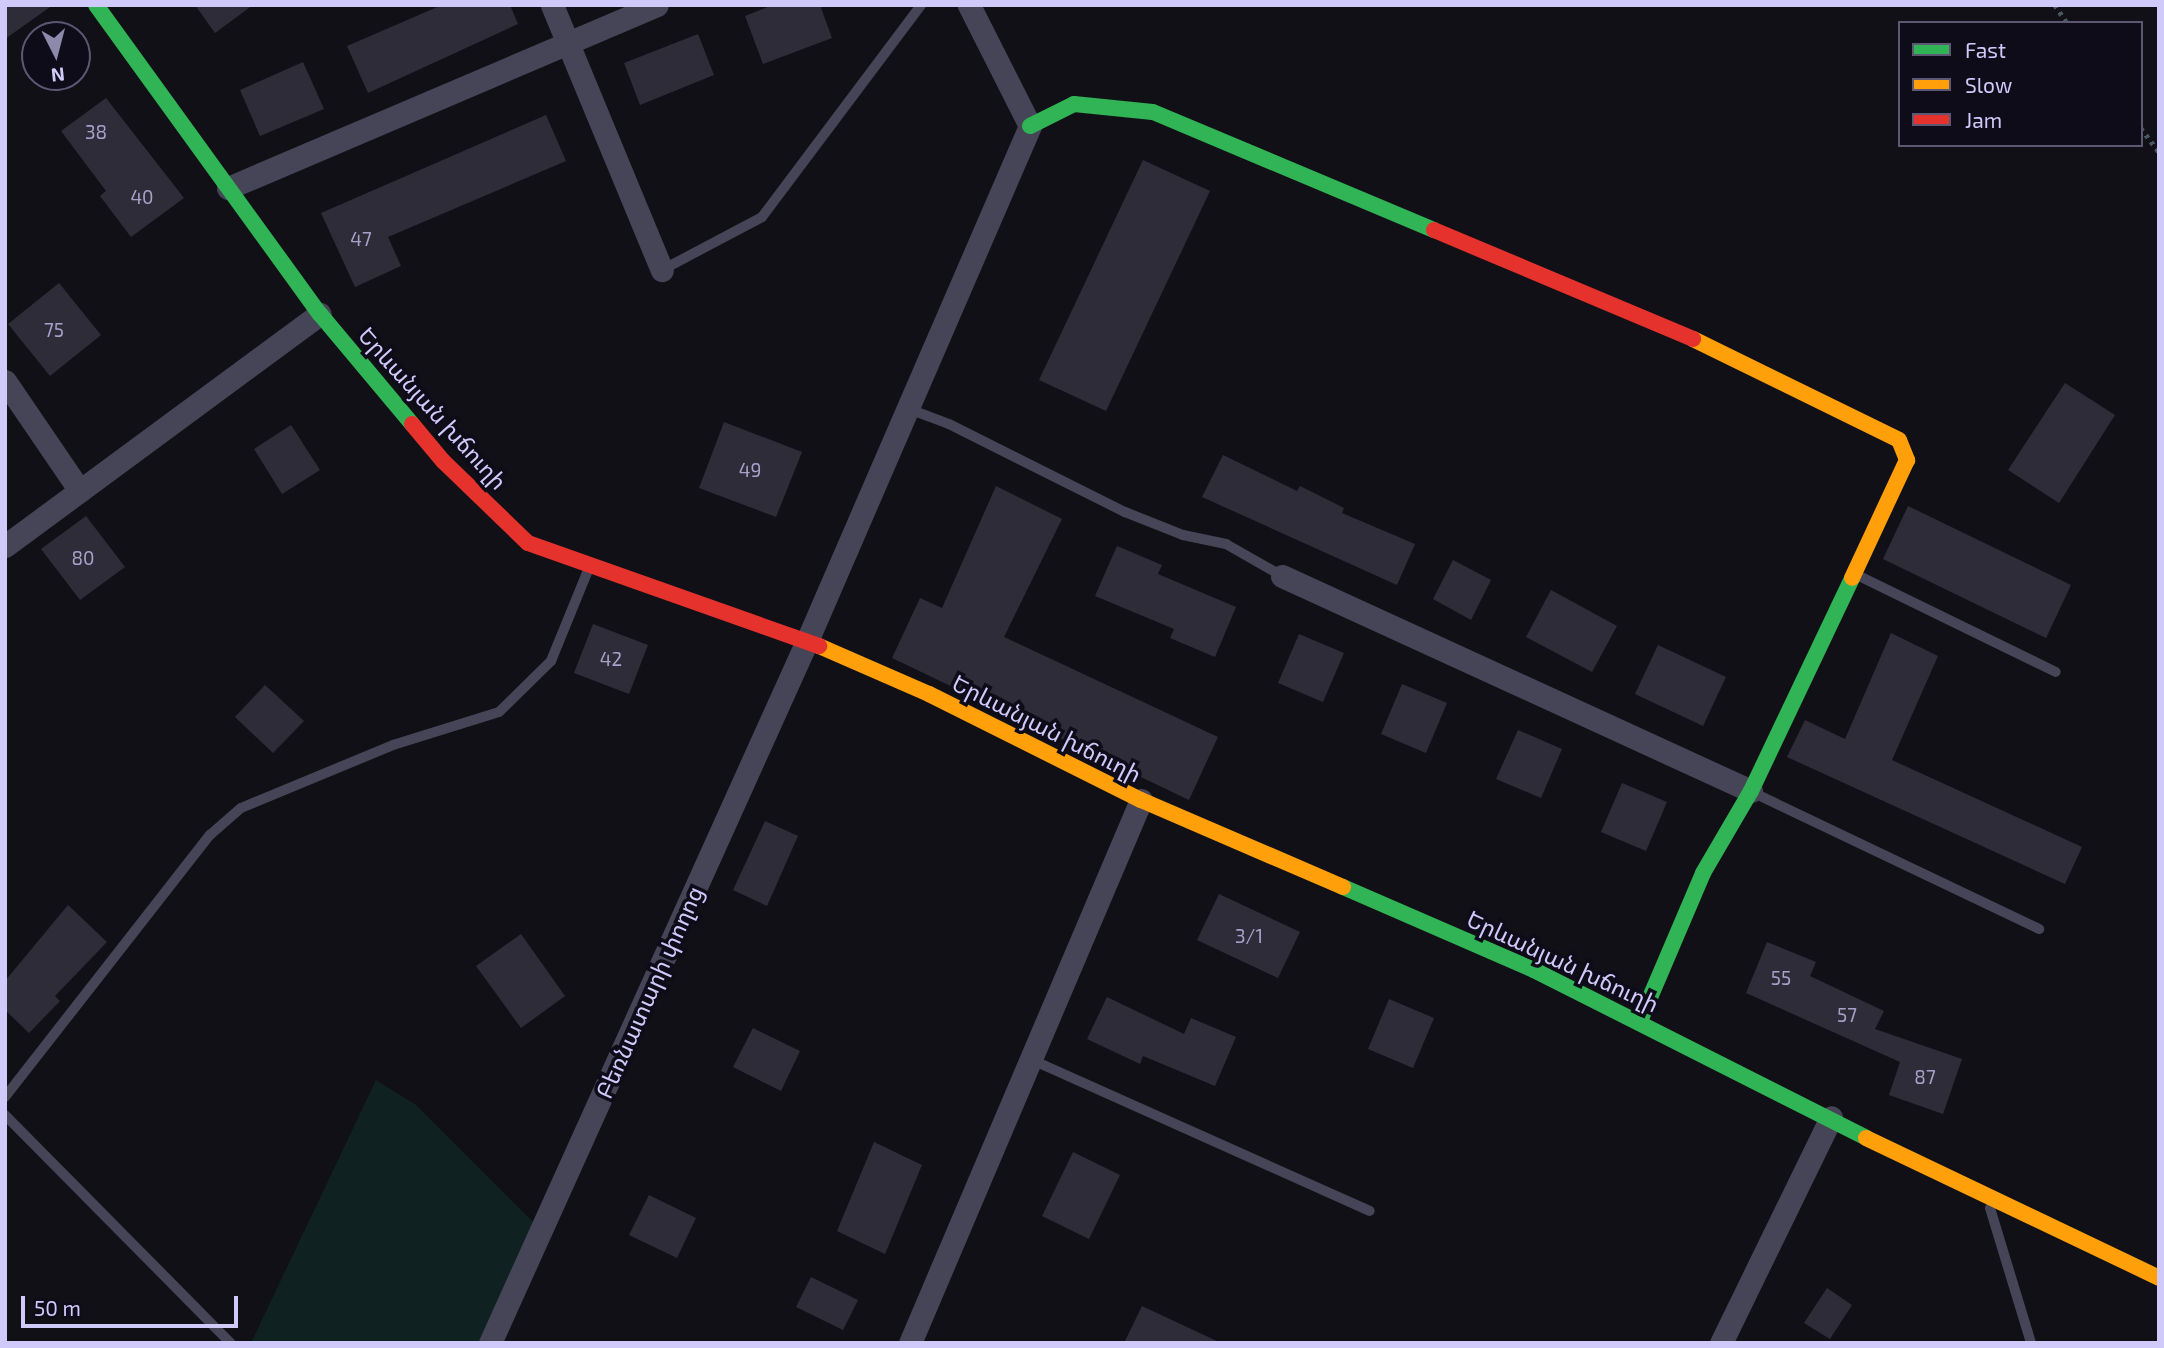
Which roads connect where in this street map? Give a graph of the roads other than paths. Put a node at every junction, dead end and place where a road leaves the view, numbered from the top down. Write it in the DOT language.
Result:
graph roads {
  1 [pos="96,5"];
  2 [pos="552,5"];
  3 [pos="657,5"];
  4 [pos="921,5"];
  5 [pos="969,5"];
  6 [pos="568,43"];
  7 [pos="1030,126"];
  8 [pos="228,188"];
  9 [pos="662,270"];
  10 [pos="320,314"];
  11 [pos="5,381"];
  12 [pos="909,410"];
  13 [pos="80,491"];
  14 [pos="5,546"];
  15 [pos="590,565"];
  16 [pos="1853,573"];
  17 [pos="1282,576"];
  18 [pos="807,641"];
  19 [pos="2056,672"];
  20 [pos="1751,792"];
  21 [pos="1141,800"];
  22 [pos="2039,929"];
  23 [pos="1640,1021"];
  24 [pos="1030,1059"];
  25 [pos="5,1097"];
  26 [pos="5,1115"];
  27 [pos="1831,1117"];
  28 [pos="1987,1199"];
  29 [pos="1370,1211"];
  30 [pos="2159,1278"];
  31 [pos="231,1343"];
  32 [pos="490,1343"];
  33 [pos="910,1343"];
  34 [pos="1721,1343"];
  35 [pos="2031,1343"];
  1 -- 8 [label="main road, Երևանյան խճուղի"];
  2 -- 6 [label="street"];
  3 -- 6 [label="street"];
  4 -- 9 [label="lane"];
  5 -- 7 [label="street"];
  6 -- 8 [label="street"];
  6 -- 9 [label="street"];
  7 -- 12 [label="street, Բեռնատարի փողոց"];
  7 -- 16 [label="main road"];
  8 -- 10 [label="main road, Երևանյան խճուղի"];
  10 -- 13 [label="street"];
  10 -- 15 [label="main road, Երևանյան խճուղի"];
  11 -- 13 [label="street"];
  12 -- 17 [label="lane"];
  12 -- 18 [label="street, Բեռնատարի փողոց"];
  13 -- 14 [label="street"];
  15 -- 18 [label="main road, Երևանյան խճուղի"];
  15 -- 25 [label="lane"];
  16 -- 19 [label="lane"];
  16 -- 20 [label="main road"];
  17 -- 20 [label="street"];
  18 -- 21 [label="main road, Երևանյան խճուղի"];
  18 -- 32 [label="street, Բեռնատարի փողոց"];
  20 -- 22 [label="lane"];
  20 -- 23 [label="main road"];
  21 -- 23 [label="main road, Երևանյան խճուղի"];
  21 -- 24 [label="street"];
  23 -- 27 [label="main road, Երևանյան խճուղի"];
  24 -- 29 [label="lane"];
  24 -- 33 [label="street"];
  26 -- 31 [label="lane"];
  27 -- 28 [label="main road, Երևանյան խճուղի"];
  27 -- 34 [label="street"];
  28 -- 30 [label="main road, Երևանյան խճուղի"];
  28 -- 35 [label="lane"];
}
